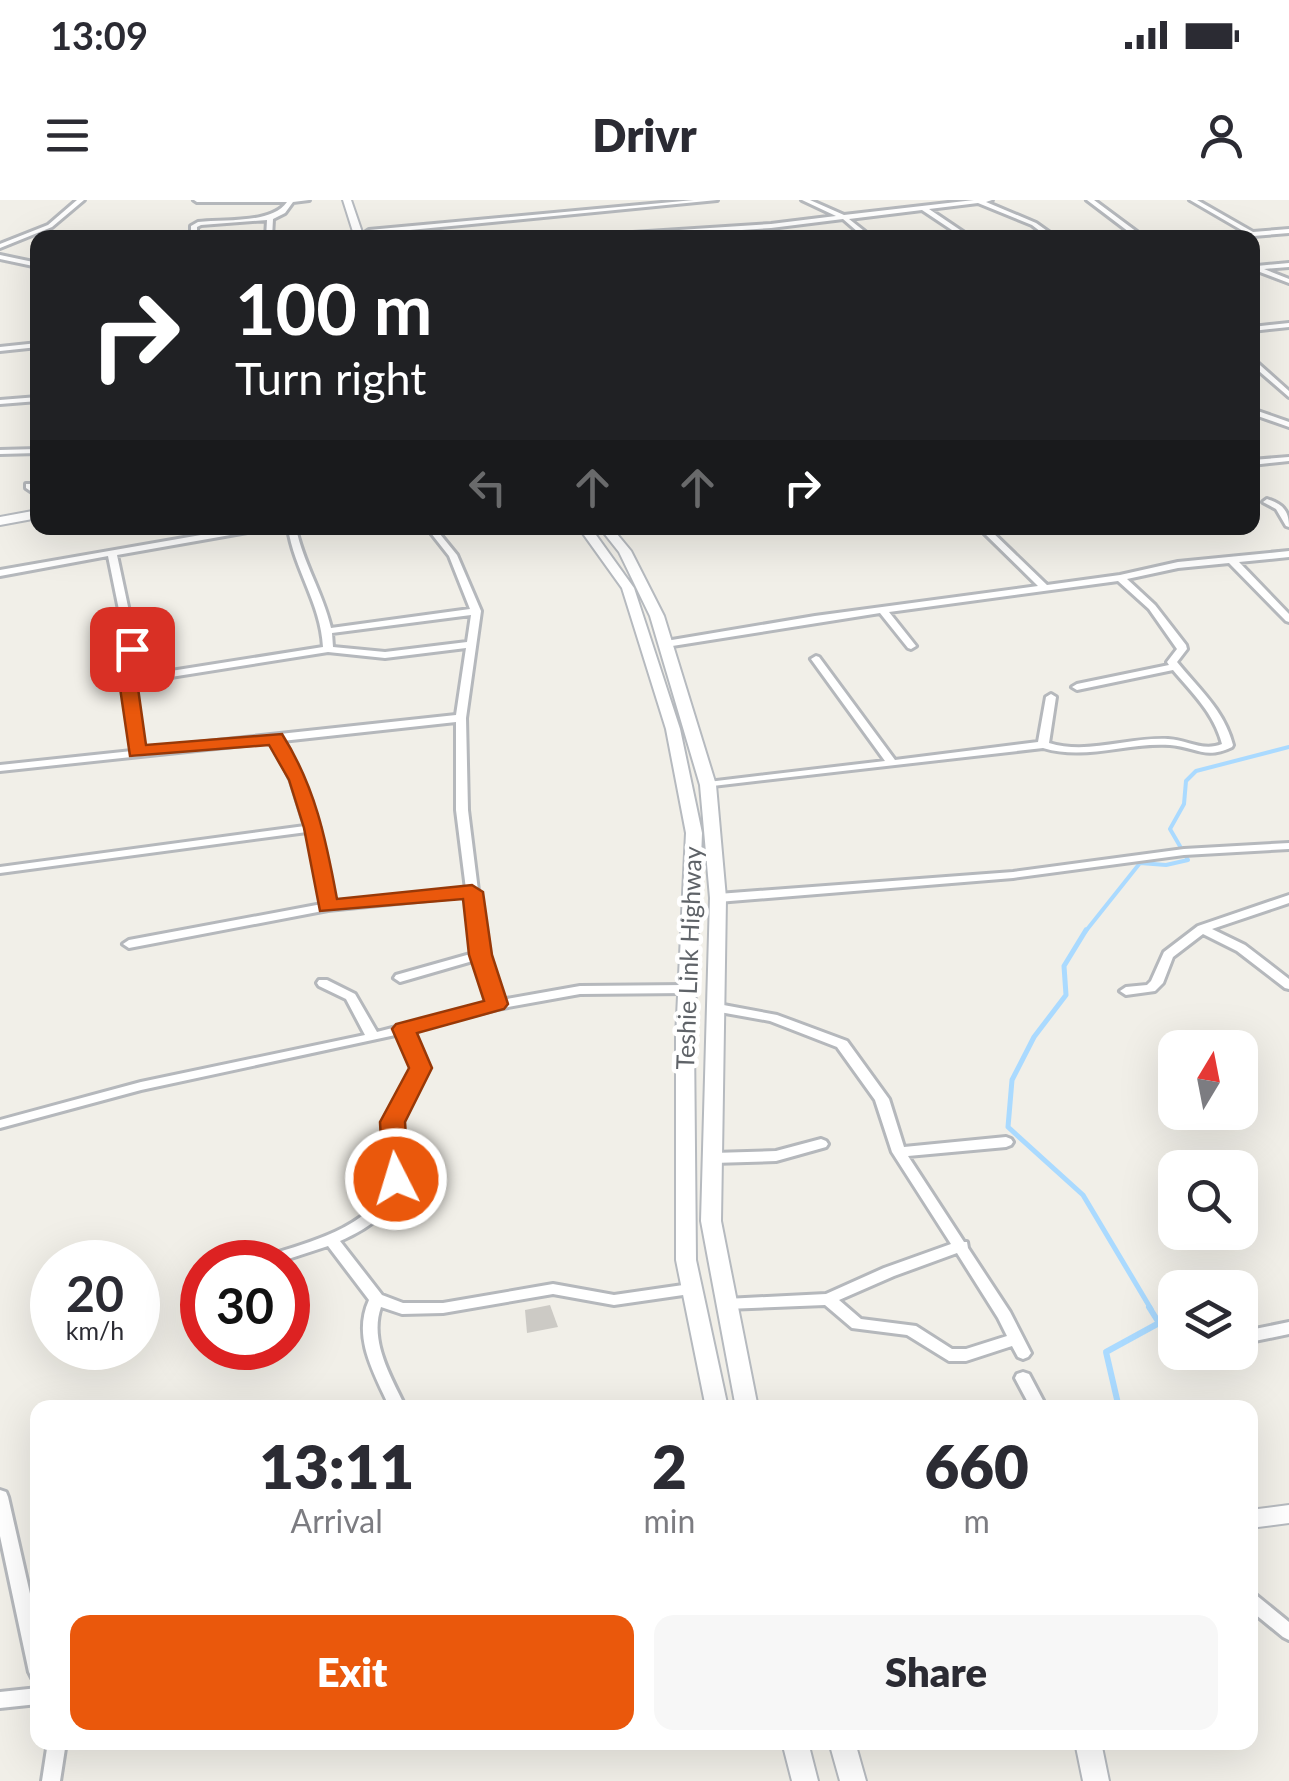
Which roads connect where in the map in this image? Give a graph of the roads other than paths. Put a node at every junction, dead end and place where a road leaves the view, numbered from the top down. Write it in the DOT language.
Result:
graph roads {
  1 [pos="81,200"];
  2 [pos="197,200"];
  3 [pos="268,200"];
  4 [pos="291,200"];
  5 [pos="306,200"];
  6 [pos="346,200"];
  7 [pos="358,200"];
  8 [pos="714,200"];
  9 [pos="806,200"];
  10 [pos="988,200"];
  11 [pos="1090,200"];
  12 [pos="1193,200"];
  13 [pos="977,201"];
  14 [pos="926,209"];
  15 [pos="270,218"];
  16 [pos="845,218"];
  17 [pos="485,221"];
  18 [pos="40,230"];
  19 [pos="194,230"];
  20 [pos="269,230"];
  21 [pos="364,230"];
  22 [pos="366,230"];
  23 [pos="414,230"];
  24 [pos="489,230"];
  25 [pos="693,230"];
  26 [pos="860,230"];
  27 [pos="957,230"];
  28 [pos="1043,230"];
  29 [pos="1131,230"];
  30 [pos="1245,230"];
  31 [pos="1289,230"];
  32 [pos="1260,233"];
  33 [pos="30,234"];
  34 [pos="0,243"];
  35 [pos="0,257"];
  36 [pos="30,263"];
  37 [pos="1289,266"];
  38 [pos="1260,267"];
  39 [pos="1260,270"];
  40 [pos="1289,281"];
  41 [pos="1289,325"];
  42 [pos="1260,328"];
  43 [pos="30,346"];
  44 [pos="0,350"];
  45 [pos="1260,368"];
  46 [pos="1289,395"];
  47 [pos="30,400"];
  48 [pos="0,402"];
  49 [pos="1260,413"];
  50 [pos="1289,426"];
  51 [pos="30,451"];
  52 [pos="0,452"];
  53 [pos="1289,459"];
  54 [pos="1260,462"];
  55 [pos="1267,502"];
  56 [pos="30,516"];
  57 [pos="0,522"];
  58 [pos="1289,524"];
  59 [pos="214,535"];
  60 [pos="293,535"];
  61 [pos="437,535"];
  62 [pos="590,535"];
  63 [pos="613,535"];
  64 [pos="990,535"];
  65 [pos="112,553"];
  66 [pos="1289,554"];
  67 [pos="1232,559"];
  68 [pos="0,574"];
  69 [pos="1120,578"];
  70 [pos="1044,587"];
  71 [pos="883,610"];
  72 [pos="476,611"];
  73 [pos="1289,619"];
  74 [pos="329,632"];
  75 [pos="666,644"];
  76 [pos="470,645"];
  77 [pos="911,646"];
  78 [pos="328,649"];
  79 [pos="816,660"];
  80 [pos="1175,667"];
  81 [pos="128,681"];
  82 [pos="1077,687"];
  83 [pos="1051,697"];
  84 [pos="461,718"];
  85 [pos="275,738"];
  86 [pos="1043,744"];
  87 [pos="137,752"];
  88 [pos="891,762"];
  89 [pos="0,768"];
  90 [pos="708,785"];
  91 [pos="314,828"];
  92 [pos="1289,846"];
  93 [pos="0,870"];
  94 [pos="472,892"];
  95 [pos="718,898"];
  96 [pos="1289,899"];
  97 [pos="328,906"];
  98 [pos="1202,928"];
  99 [pos="129,944"];
  100 [pos="480,955"];
  101 [pos="400,978"];
  102 [pos="323,983"];
  103 [pos="1289,985"];
  104 [pos="687,989"];
  105 [pos="1126,991"];
  106 [pos="496,1004"];
  107 [pos="718,1008"];
  108 [pos="404,1029"];
  109 [pos="374,1036"];
  110 [pos="0,1124"];
  111 [pos="1006,1142"];
  112 [pos="821,1144"];
  113 [pos="899,1152"];
  114 [pos="713,1158"];
  115 [pos="332,1241"];
  116 [pos="962,1246"];
  117 [pos="310,1248"];
  118 [pos="690,1288"];
  119 [pos="377,1299"];
  120 [pos="828,1299"];
  121 [pos="726,1304"];
  122 [pos="1289,1328"];
  123 [pos="1258,1334"];
  124 [pos="1023,1378"];
  125 [pos="395,1400"];
  126 [pos="715,1400"];
  127 [pos="745,1400"];
  128 [pos="1035,1400"];
  129 [pos="0,1497"];
  130 [pos="1289,1514"];
  131 [pos="1258,1518"];
  132 [pos="1258,1607"];
  133 [pos="1289,1632"];
  134 [pos="30,1635"];
  135 [pos="30,1697"];
  136 [pos="0,1700"];
  137 [pos="56,1750"];
  138 [pos="797,1750"];
  139 [pos="844,1750"];
  140 [pos="1090,1750"];
  141 [pos="51,1781"];
  142 [pos="805,1781"];
  143 [pos="853,1781"];
  144 [pos="1096,1781"];
  1 -- 18 [label="street"];
  2 -- 3 [label="street"];
  3 -- 4 [label="street"];
  4 -- 5 [label="street"];
  4 -- 15 [label="street"];
  6 -- 21 [label="main road"];
  7 -- 22 [label="main road"];
  8 -- 17 [label="street"];
  9 -- 16 [label="street"];
  10 -- 13 [label="street"];
  11 -- 29 [label="street"];
  12 -- 30 [label="street"];
  13 -- 14 [label="street"];
  13 -- 28 [label="street"];
  14 -- 16 [label="street"];
  14 -- 27 [label="street"];
  15 -- 19 [label="street"];
  15 -- 20 [label="street"];
  16 -- 25 [label="street"];
  16 -- 26 [label="street"];
  17 -- 23 [label="street"];
  17 -- 24 [label="street"];
  31 -- 32 [label="street"];
  33 -- 34 [label="street"];
  35 -- 36 [label="street"];
  37 -- 38 [label="street"];
  39 -- 40 [label="street"];
  41 -- 42 [label="street"];
  43 -- 44 [label="street"];
  45 -- 46 [label="street"];
  47 -- 48 [label="street"];
  49 -- 50 [label="street"];
  51 -- 52 [label="street"];
  53 -- 54 [label="street"];
  55 -- 58 [label="street"];
  56 -- 57 [label="main road"];
  59 -- 65 [label="street"];
  60 -- 74 [label="street"];
  61 -- 72 [label="street"];
  62 -- 104 [label="main road, Teshie Link Highway"];
  63 -- 75 [label="main road, Teshie Link Highway"];
  64 -- 70 [label="street"];
  65 -- 68 [label="street"];
  65 -- 81 [label="street"];
  66 -- 67 [label="street"];
  67 -- 69 [label="street"];
  67 -- 73 [label="street"];
  69 -- 70 [label="street"];
  69 -- 80 [label="street"];
  70 -- 71 [label="street"];
  71 -- 75 [label="street"];
  71 -- 77 [label="street"];
  72 -- 74 [label="street"];
  72 -- 76 [label="street"];
  74 -- 78 [label="street"];
  75 -- 90 [label="main road, Teshie Link Highway"];
  76 -- 78 [label="street"];
  76 -- 84 [label="street"];
  78 -- 81 [label="street"];
  79 -- 88 [label="street"];
  80 -- 82 [label="street"];
  80 -- 86 [label="street"];
  81 -- 87 [label="street"];
  83 -- 86 [label="street"];
  84 -- 85 [label="street"];
  84 -- 94 [label="street"];
  85 -- 87 [label="street"];
  85 -- 91 [label="street"];
  86 -- 88 [label="street"];
  87 -- 89 [label="street"];
  88 -- 90 [label="street"];
  90 -- 95 [label="main road, Teshie Link Highway"];
  91 -- 93 [label="street"];
  91 -- 97 [label="street"];
  92 -- 95 [label="street"];
  94 -- 97 [label="street"];
  94 -- 100 [label="street"];
  95 -- 107 [label="main road, Teshie Link Highway"];
  96 -- 98 [label="street"];
  97 -- 99 [label="street"];
  98 -- 103 [label="street"];
  98 -- 105 [label="street"];
  100 -- 101 [label="street"];
  100 -- 106 [label="street"];
  102 -- 109 [label="street"];
  104 -- 106 [label="street"];
  104 -- 118 [label="main road, Teshie Link Highway"];
  106 -- 108 [label="street"];
  107 -- 113 [label="street"];
  107 -- 114 [label="main road, Teshie Link Highway"];
  108 -- 109 [label="street"];
  108 -- 115 [label="street"];
  109 -- 110 [label="street"];
  111 -- 113 [label="street"];
  112 -- 114 [label="street"];
  113 -- 116 [label="street"];
  114 -- 121 [label="main road, Teshie Link Highway"];
  115 -- 117 [label="street"];
  115 -- 119 [label="street"];
  116 -- 120 [label="street"];
  116 -- 120 [label="street"];
  118 -- 119 [label="street"];
  118 -- 126 [label="main road, Teshie Link Highway"];
  119 -- 125 [label="street"];
  120 -- 121 [label="street"];
  121 -- 127 [label="main road, Teshie Link Highway"];
  122 -- 123 [label="street"];
  124 -- 128 [label="street"];
  129 -- 134 [label="street"];
  130 -- 131 [label="main road"];
  132 -- 133 [label="street"];
  135 -- 136 [label="street"];
  137 -- 141 [label="street"];
  138 -- 142 [label="main road"];
  139 -- 143 [label="main road"];
  140 -- 144 [label="main road"];
}
